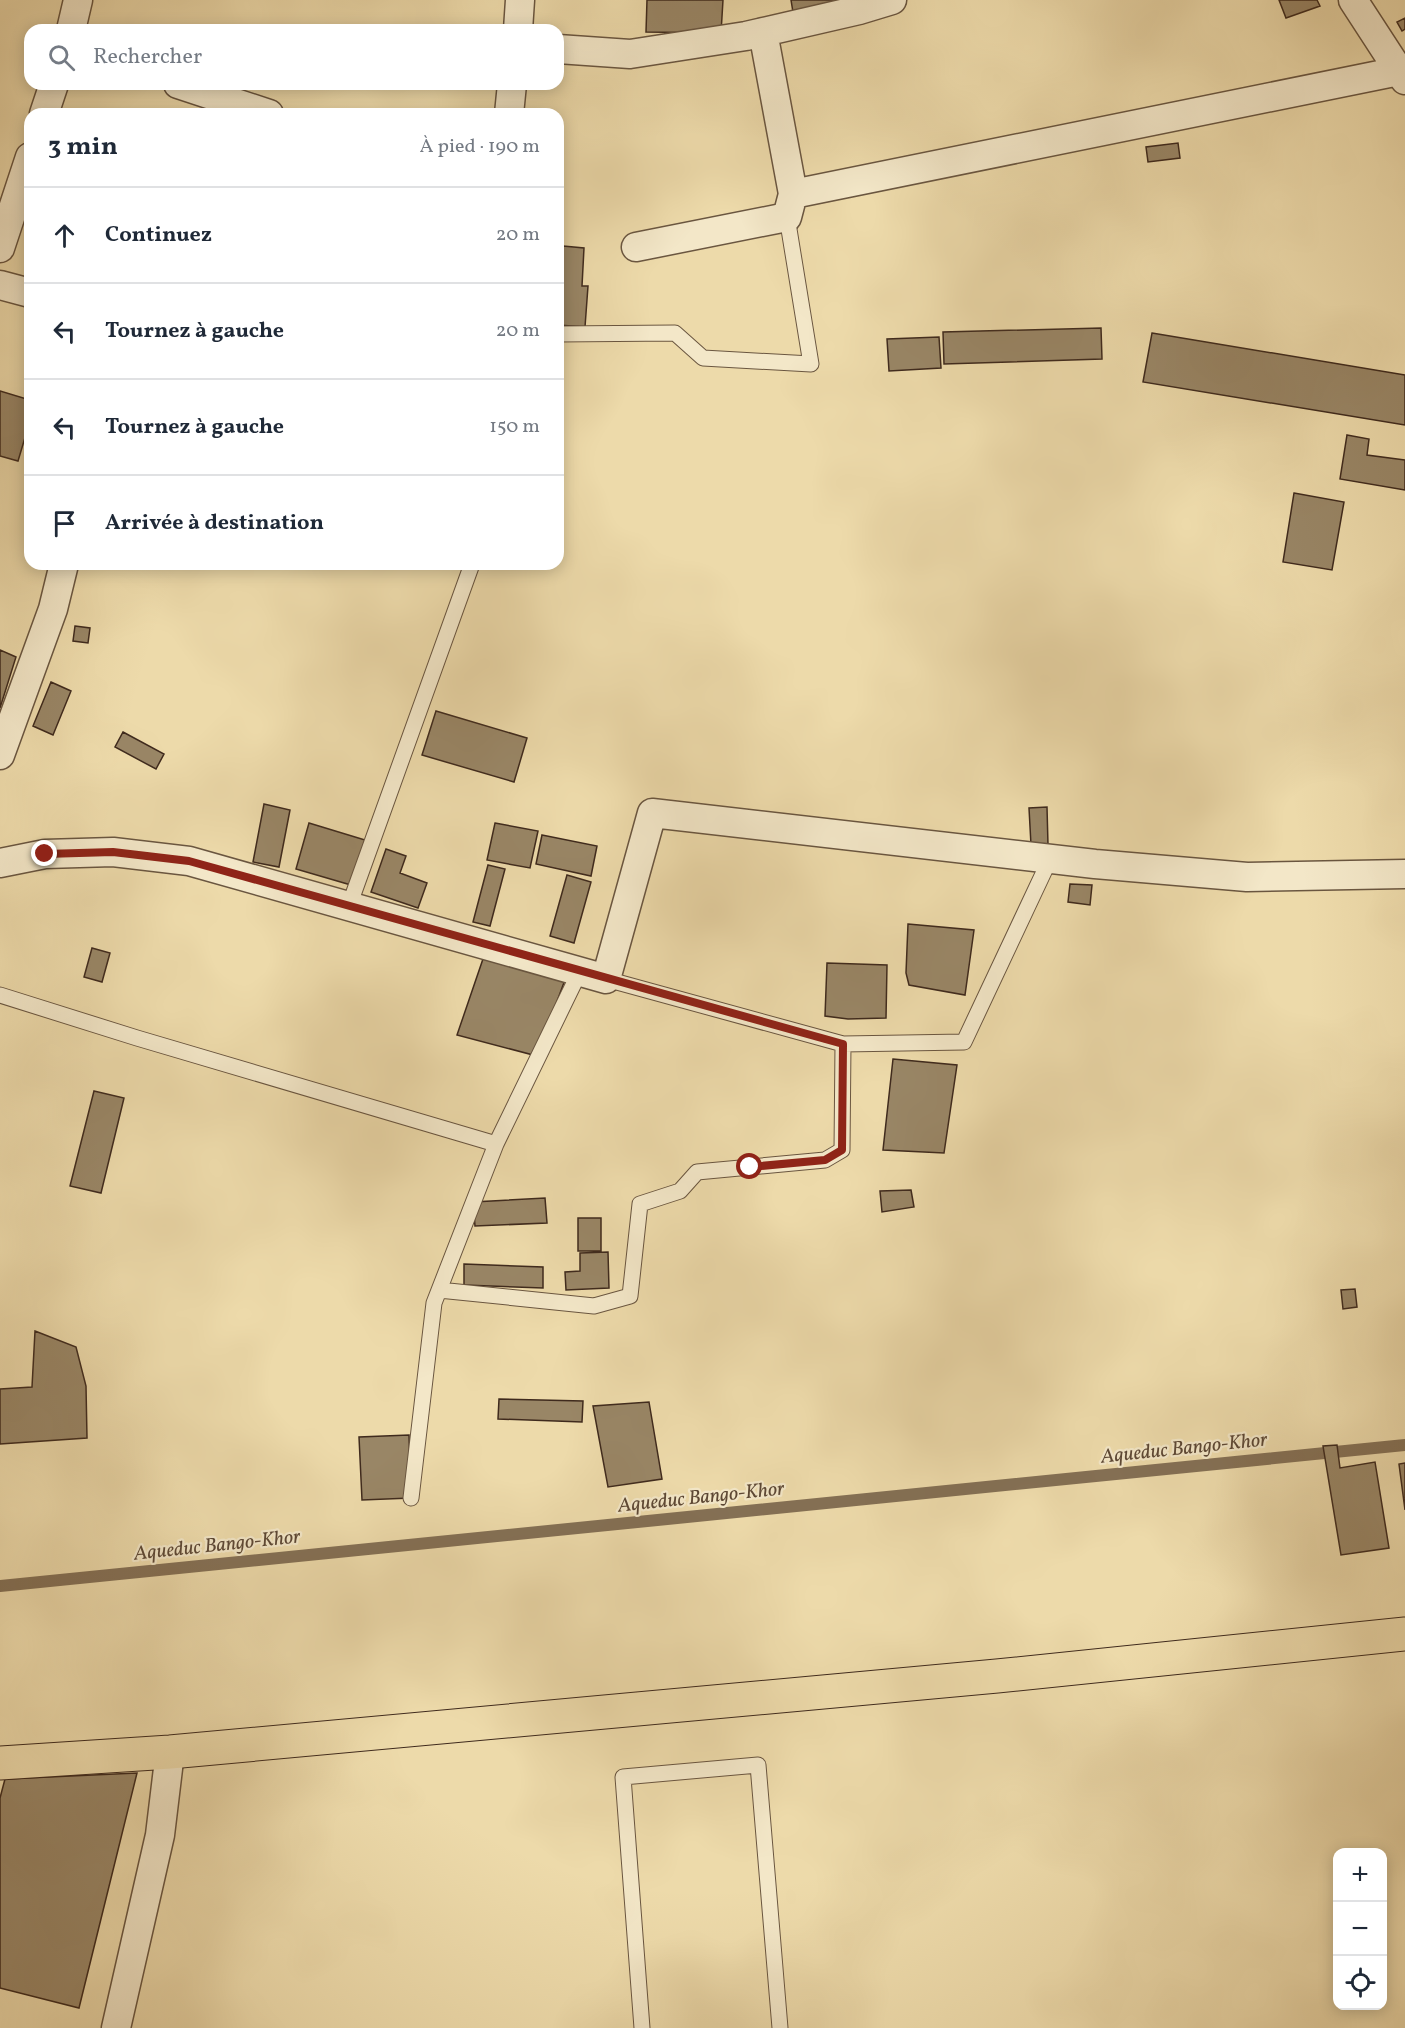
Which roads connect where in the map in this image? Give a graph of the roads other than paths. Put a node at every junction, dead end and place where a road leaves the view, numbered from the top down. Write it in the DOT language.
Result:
graph roads {
  1 [pos="78,0"];
  2 [pos="520,0"];
  3 [pos="892,0"];
  4 [pos="1353,0"];
  5 [pos="857,5"];
  6 [pos="72,24"];
  7 [pos="518,24"];
  8 [pos="763,32"];
  9 [pos="564,49"];
  10 [pos="1402,76"];
  11 [pos="52,90"];
  12 [pos="196,90"];
  13 [pos="511,90"];
  14 [pos="46,108"];
  15 [pos="251,108"];
  16 [pos="510,108"];
  17 [pos="24,175"];
  18 [pos="790,206"];
  19 [pos="636,247"];
  20 [pos="0,248"];
  21 [pos="0,285"];
  22 [pos="24,291"];
  23 [pos="564,334"];
  24 [pos="63,570"];
  25 [pos="470,570"];
  26 [pos="0,755"];
  27 [pos="1050,859"];
  28 [pos="0,863"];
  29 [pos="1405,874"];
  30 [pos="349,906"];
  31 [pos="593,975"];
  32 [pos="0,995"];
  33 [pos="843,1044"];
  34 [pos="496,1144"];
  35 [pos="439,1290"];
  36 [pos="411,1498"];
  37 [pos="1405,1634"];
  38 [pos="170,1752"];
  39 [pos="0,1763"];
  40 [pos="116,2028"];
  41 [pos="642,2028"];
  42 [pos="780,2028"];
  1 -- 6 [label="street"];
  2 -- 7 [label="street"];
  3 -- 5 [label="street"];
  4 -- 10 [label="street"];
  5 -- 8 [label="street"];
  8 -- 9 [label="street"];
  8 -- 18 [label="street"];
  10 -- 18 [label="street"];
  11 -- 14 [label="street"];
  12 -- 15 [label="street"];
  13 -- 16 [label="street"];
  17 -- 20 [label="street"];
  18 -- 19 [label="street"];
  18 -- 23 [label="lane"];
  21 -- 22 [label="street"];
  24 -- 26 [label="street"];
  25 -- 30 [label="lane"];
  27 -- 29 [label="street"];
  27 -- 31 [label="street"];
  27 -- 33 [label="lane"];
  28 -- 30 [label="street"];
  30 -- 31 [label="street"];
  31 -- 33 [label="lane"];
  31 -- 34 [label="lane"];
  32 -- 34 [label="lane"];
  33 -- 35 [label="lane"];
  34 -- 35 [label="lane"];
  35 -- 36 [label="lane"];
  37 -- 38 [label="highway"];
  38 -- 39 [label="highway"];
  38 -- 40 [label="street"];
  41 -- 42 [label="lane"];
}
